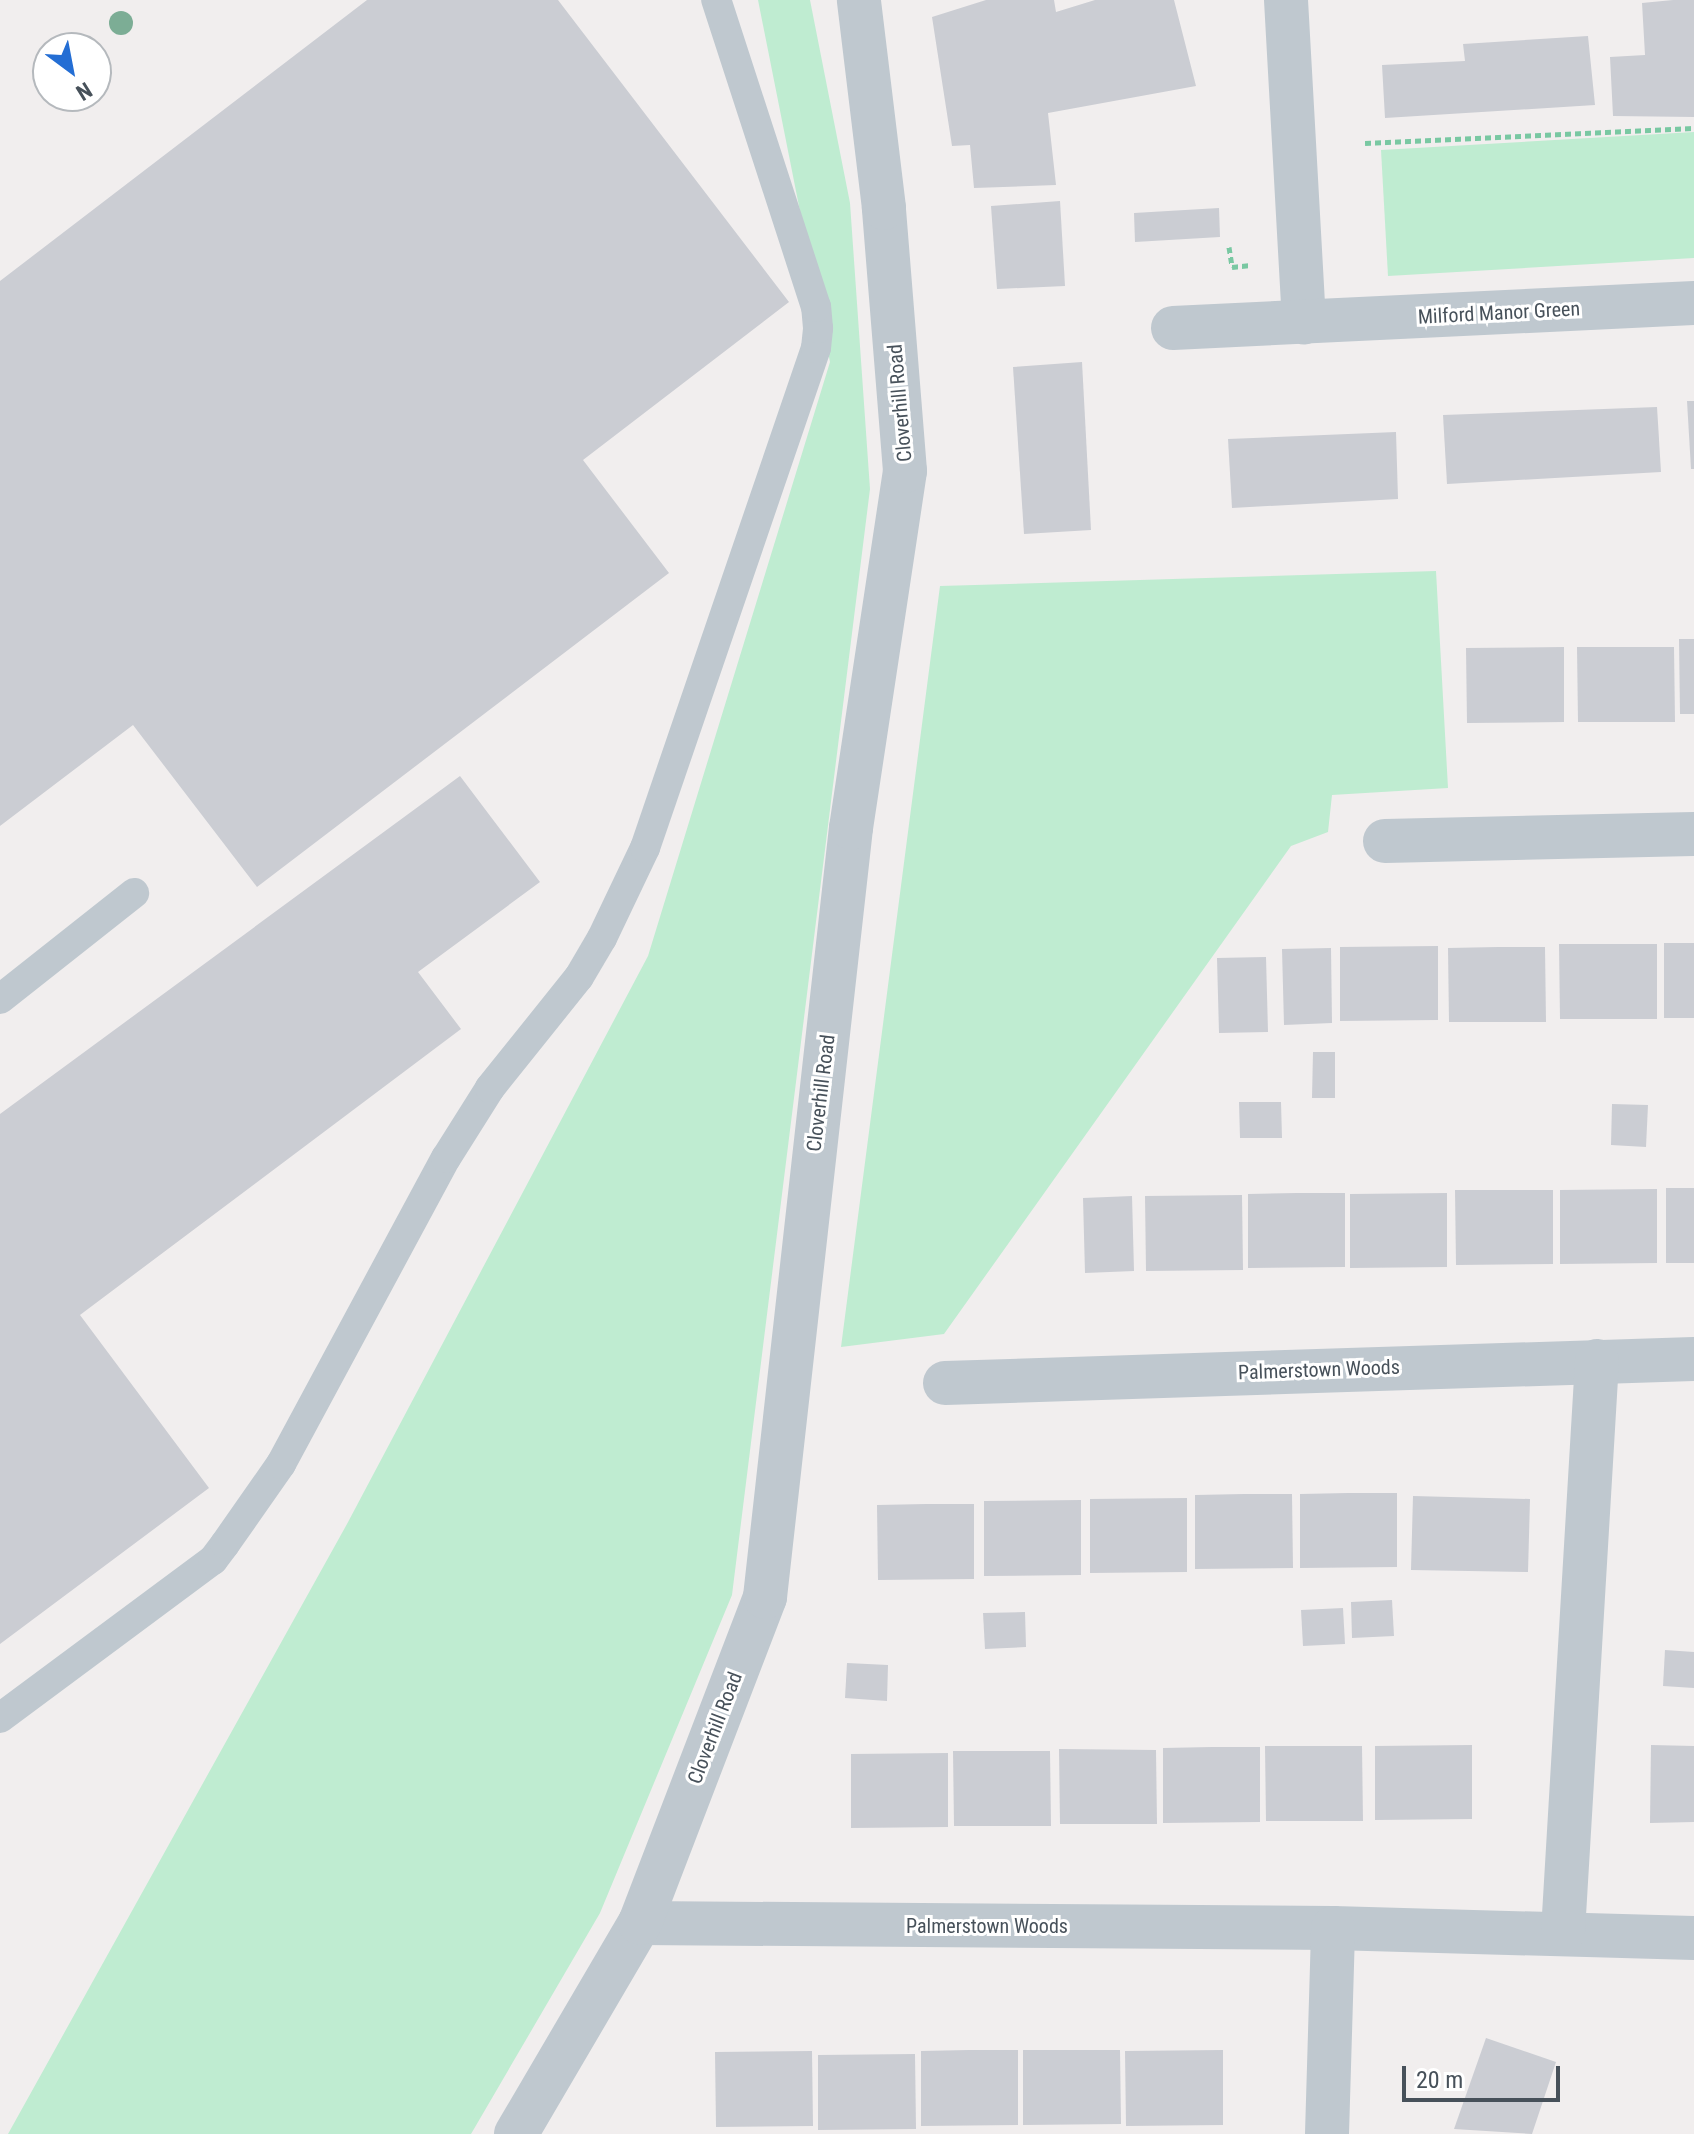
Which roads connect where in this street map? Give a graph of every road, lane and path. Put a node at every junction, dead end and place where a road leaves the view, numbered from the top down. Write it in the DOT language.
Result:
graph roads {
  1 [pos="716,0"];
  2 [pos="859,0"];
  3 [pos="1286,0"];
  4 [pos="1694,128"];
  5 [pos="1365,143"];
  6 [pos="1229,247"];
  7 [pos="1266,263"];
  8 [pos="1694,303"];
  9 [pos="1304,322"];
  10 [pos="1173,328"];
  11 [pos="1694,834"];
  12 [pos="1385,841"];
  13 [pos="134,893"];
  14 [pos="0,999"];
  15 [pos="1694,1359"];
  16 [pos="1597,1361"];
  17 [pos="945,1383"];
  18 [pos="0,1718"];
  19 [pos="640,1923"];
  20 [pos="1333,1928"];
  21 [pos="1563,1932"];
  22 [pos="1694,1938"];
  23 [pos="516,2134"];
  24 [pos="1327,2134"];
  1 -- 18 [label="lane"];
  2 -- 19 [label="street, Cloverhill Road"];
  3 -- 9 [label="street"];
  4 -- 5 [label="path"];
  6 -- 7 [label="path"];
  8 -- 9 [label="street, Milford Manor Green"];
  9 -- 10 [label="street, Milford Manor Green"];
  11 -- 12 [label="street"];
  13 -- 14 [label="lane"];
  15 -- 16 [label="street, Palmerstown Woods"];
  16 -- 17 [label="street, Palmerstown Woods"];
  16 -- 21 [label="street"];
  19 -- 20 [label="street, Palmerstown Woods"];
  19 -- 23 [label="street, Cloverhill Road"];
  20 -- 21 [label="street, Palmerstown Woods"];
  20 -- 24 [label="street"];
  21 -- 22 [label="street, Palmerstown Woods"];
}
